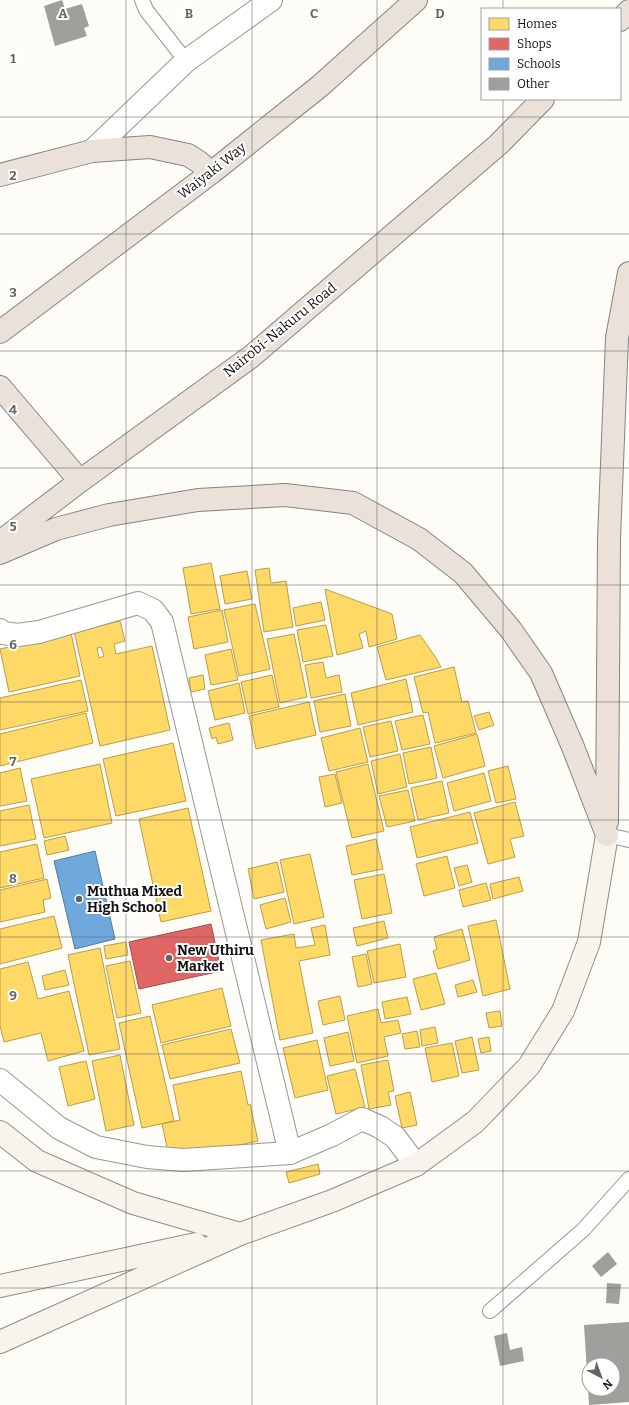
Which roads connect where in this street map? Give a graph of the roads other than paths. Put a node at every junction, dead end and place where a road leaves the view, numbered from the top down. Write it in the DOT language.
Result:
graph roads {
  1 [pos="142,0"];
  2 [pos="271,0"];
  3 [pos="416,0"];
  4 [pos="629,11"];
  5 [pos="621,19"];
  6 [pos="186,61"];
  7 [pos="542,100"];
  8 [pos="92,151"];
  9 [pos="212,173"];
  10 [pos="0,175"];
  11 [pos="629,273"];
  12 [pos="0,332"];
  13 [pos="0,387"];
  14 [pos="80,481"];
  15 [pos="0,542"];
  16 [pos="0,553"];
  17 [pos="0,630"];
  18 [pos="607,835"];
  19 [pos="629,840"];
  20 [pos="0,1080"];
  21 [pos="0,1132"];
  22 [pos="290,1153"];
  23 [pos="416,1165"];
  24 [pos="629,1180"];
  25 [pos="240,1234"];
  26 [pos="0,1286"];
  27 [pos="490,1311"];
  28 [pos="0,1342"];
  1 -- 6 [label="lane"];
  2 -- 6 [label="street"];
  3 -- 9 [label="highway, Waiyaki Way"];
  4 -- 5 [label="highway"];
  6 -- 8 [label="street"];
  7 -- 14 [label="highway, Nairobi-Nakuru Road"];
  8 -- 9 [label="highway"];
  8 -- 10 [label="highway"];
  9 -- 12 [label="highway, Waiyaki Way"];
  11 -- 18 [label="highway"];
  13 -- 14 [label="highway"];
  14 -- 15 [label="highway, Nairobi-Nakuru Road"];
  16 -- 18 [label="highway"];
  17 -- 22 [label="street"];
  18 -- 19 [label="lane"];
  18 -- 23 [label="street"];
  20 -- 22 [label="street"];
  21 -- 25 [label="street"];
  22 -- 23 [label="street"];
  23 -- 25 [label="street"];
  24 -- 27 [label="lane"];
  25 -- 26 [label="street"];
  25 -- 28 [label="street"];
}
